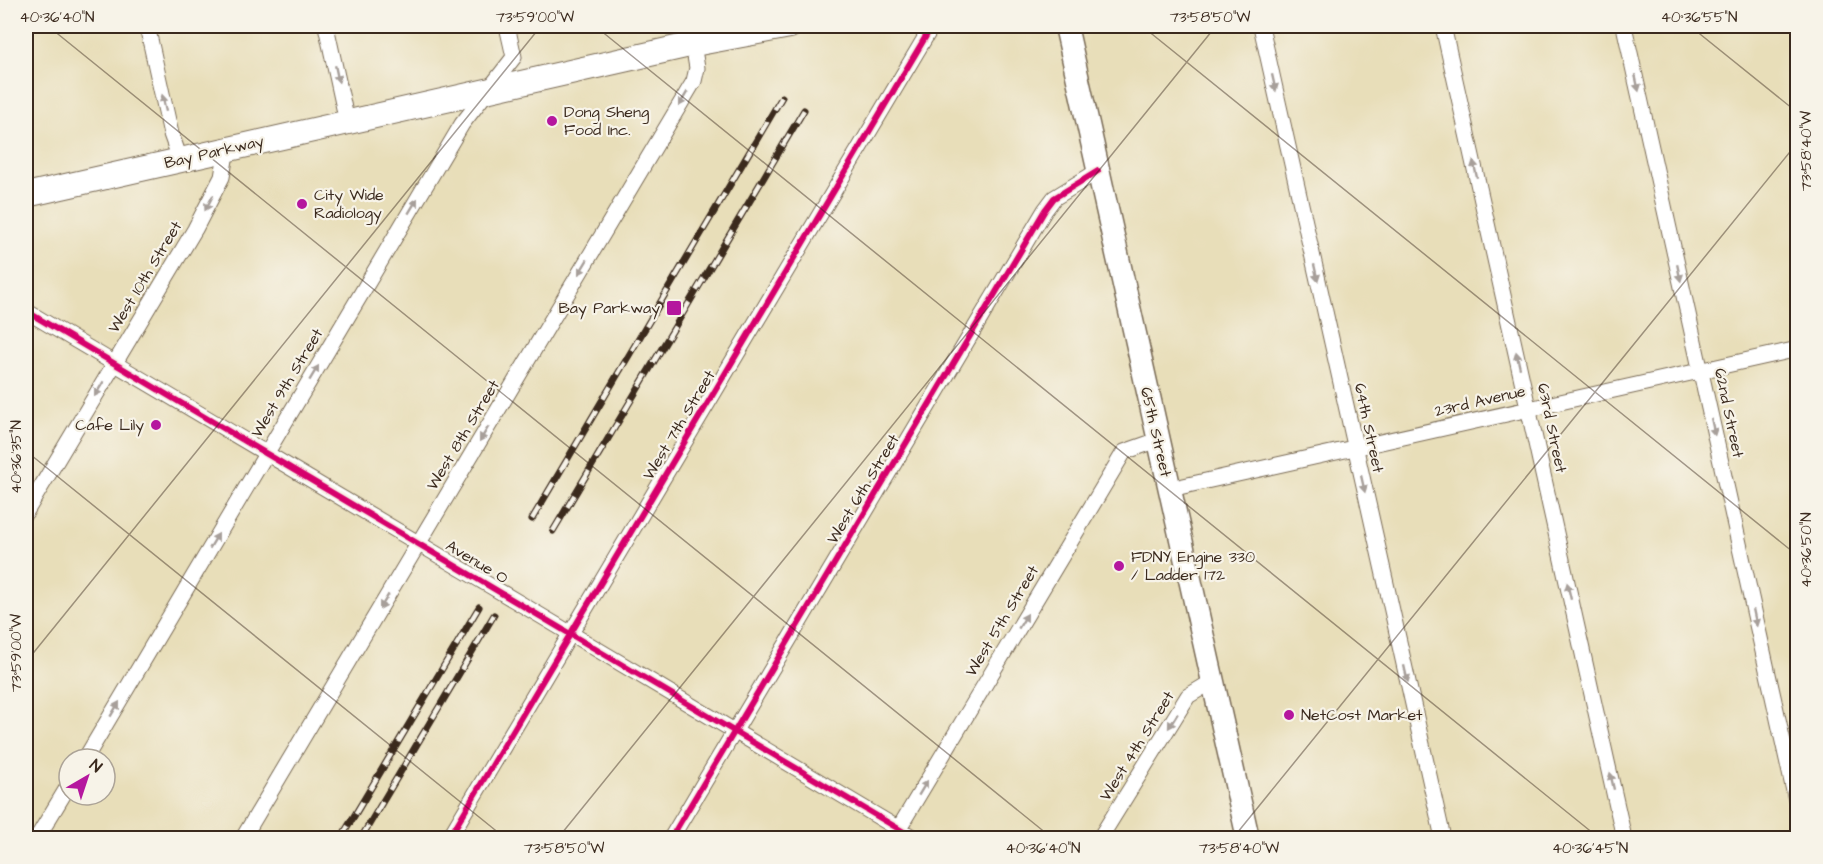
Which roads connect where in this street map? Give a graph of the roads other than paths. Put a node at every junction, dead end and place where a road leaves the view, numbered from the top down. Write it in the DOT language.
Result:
graph roads {
  1 [pos="147,26"];
  2 [pos="326,26"];
  3 [pos="507,26"];
  4 [pos="790,26"];
  5 [pos="932,26"];
  6 [pos="1066,26"];
  7 [pos="1261,26"];
  8 [pos="1443,26"];
  9 [pos="1624,26"];
  10 [pos="692,35"];
  11 [pos="489,90"];
  12 [pos="347,122"];
  13 [pos="227,148"];
  14 [pos="180,159"];
  15 [pos="1098,171"];
  16 [pos="26,195"];
  17 [pos="26,311"];
  18 [pos="1797,349"];
  19 [pos="114,362"];
  20 [pos="1701,370"];
  21 [pos="1529,409"];
  22 [pos="1158,441"];
  23 [pos="1355,448"];
  24 [pos="266,453"];
  25 [pos="1170,489"];
  26 [pos="26,512"];
  27 [pos="419,544"];
  28 [pos="572,634"];
  29 [pos="1213,681"];
  30 [pos="735,731"];
  31 [pos="92,747"];
  32 [pos="57,806"];
  33 [pos="1797,809"];
  34 [pos="896,834"];
  35 [pos="38,838"];
  36 [pos="243,838"];
  37 [pos="449,838"];
  38 [pos="671,838"];
  39 [pos="915,838"];
  40 [pos="1100,838"];
  41 [pos="1248,838"];
  42 [pos="1443,838"];
  43 [pos="1624,838"];
  14 -- 1 [label="street, one-way"];
  2 -- 12 [label="street, one-way"];
  3 -- 11 [label="street, West 9th Street"];
  4 -- 10 [label="main road, Bay Parkway"];
  5 -- 28 [label="street, West 7th Street"];
  6 -- 15 [label="main road, 65th Street"];
  7 -- 23 [label="street, 64th Street, one-way"];
  21 -- 8 [label="street, 63rd Street, one-way"];
  9 -- 20 [label="street, 62nd Street, one-way"];
  10 -- 11 [label="main road, Bay Parkway"];
  10 -- 27 [label="street, West 8th Street, one-way"];
  11 -- 12 [label="main road, Bay Parkway"];
  24 -- 11 [label="street, West 9th Street, one-way"];
  12 -- 13 [label="main road, Bay Parkway"];
  13 -- 14 [label="main road, Bay Parkway"];
  13 -- 19 [label="street, West 10th Street, one-way"];
  14 -- 16 [label="main road, Bay Parkway"];
  15 -- 22 [label="main road, 65th Street"];
  15 -- 30 [label="street, West 6th Street"];
  17 -- 19 [label="street, Avenue O"];
  18 -- 20 [label="street, 23rd Avenue"];
  19 -- 24 [label="street, Avenue O"];
  19 -- 26 [label="street, West 10th Street, one-way"];
  20 -- 21 [label="street, 23rd Avenue"];
  20 -- 33 [label="street, 62nd Street, one-way"];
  21 -- 23 [label="street, 23rd Avenue"];
  43 -- 21 [label="street, 63rd Street, one-way"];
  22 -- 25 [label="main road, 65th Street"];
  34 -- 22 [label="street, West 5th Street, one-way"];
  23 -- 25 [label="street, 23rd Avenue"];
  23 -- 42 [label="street, 64th Street, one-way"];
  24 -- 27 [label="street, Avenue O"];
  31 -- 24 [label="street, West 9th Street, one-way"];
  25 -- 29 [label="main road, 65th Street"];
  27 -- 28 [label="street, Avenue O, bridge"];
  27 -- 36 [label="street, West 8th Street, one-way"];
  28 -- 30 [label="street, Avenue O"];
  28 -- 37 [label="street, West 7th Street"];
  29 -- 40 [label="street, West 4th Street, one-way"];
  29 -- 41 [label="main road, 65th Street"];
  30 -- 34 [label="street, Avenue O"];
  30 -- 38 [label="street, West 6th Street"];
  32 -- 35 [label="street"];
  34 -- 39 [label="street, Avenue O"];
}
